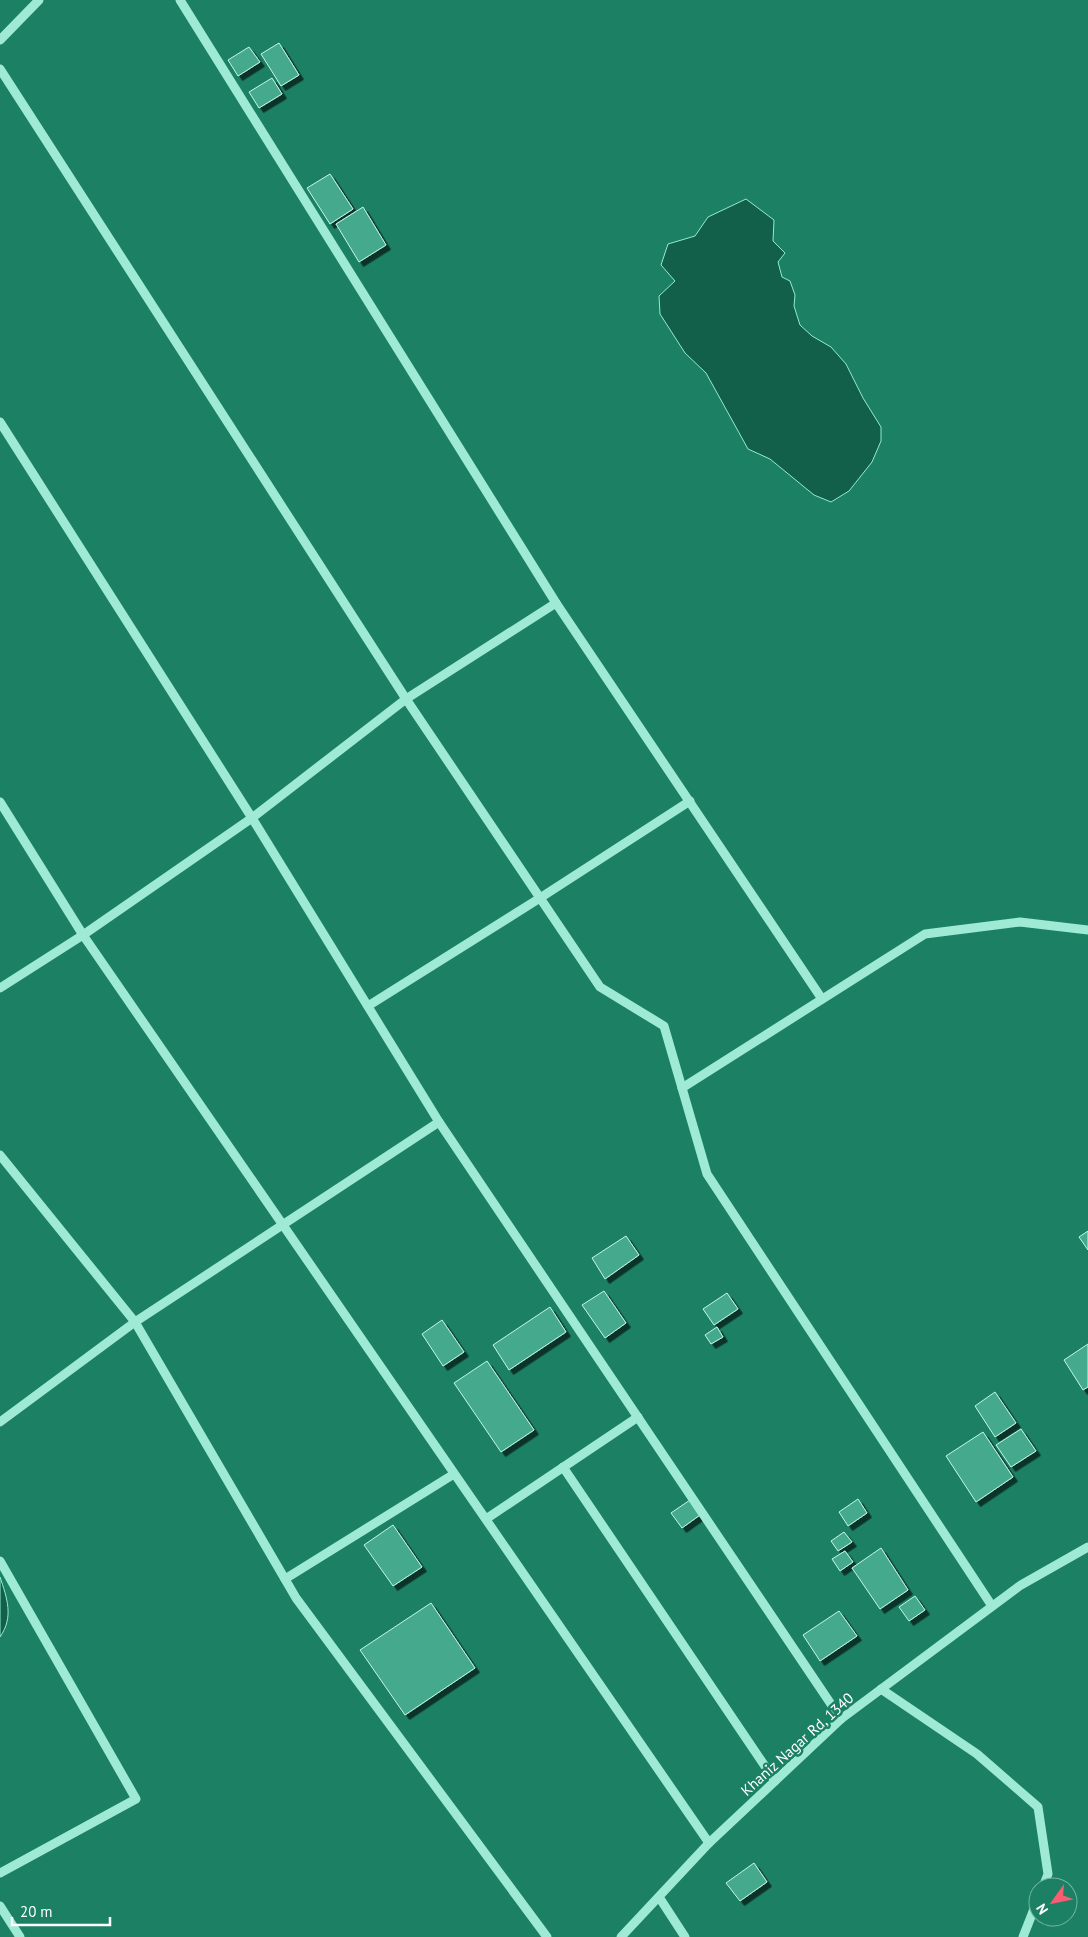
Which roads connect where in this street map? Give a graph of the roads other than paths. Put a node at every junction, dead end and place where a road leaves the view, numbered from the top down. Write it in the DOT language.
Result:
graph roads {
  1 [pos="39,0"];
  2 [pos="180,0"];
  3 [pos="0,40"];
  4 [pos="0,69"];
  5 [pos="0,422"];
  6 [pos="556,603"];
  7 [pos="406,699"];
  8 [pos="690,801"];
  9 [pos="0,802"];
  10 [pos="252,818"];
  11 [pos="540,898"];
  12 [pos="1088,930"];
  13 [pos="83,935"];
  14 [pos="0,988"];
  15 [pos="822,999"];
  16 [pos="368,1006"];
  17 [pos="682,1088"];
  18 [pos="439,1122"];
  19 [pos="0,1155"];
  20 [pos="282,1225"];
  21 [pos="134,1322"];
  22 [pos="638,1417"];
  23 [pos="0,1422"];
  24 [pos="563,1467"];
  25 [pos="454,1474"];
  26 [pos="486,1519"];
  27 [pos="1088,1547"];
  28 [pos="0,1561"];
  29 [pos="285,1579"];
  30 [pos="992,1606"];
  31 [pos="881,1689"];
  32 [pos="841,1719"];
  33 [pos="775,1781"];
  34 [pos="709,1843"];
  35 [pos="0,1873"];
  36 [pos="1047,1877"];
  37 [pos="659,1897"];
  38 [pos="0,1906"];
  39 [pos="1028,1924"];
  40 [pos="20,1937"];
  41 [pos="547,1937"];
  42 [pos="621,1937"];
  43 [pos="685,1937"];
  44 [pos="1023,1937"];
  1 -- 3 [label="street"];
  2 -- 6 [label="street"];
  4 -- 7 [label="street"];
  5 -- 10 [label="street"];
  6 -- 7 [label="street"];
  6 -- 8 [label="street"];
  7 -- 10 [label="street"];
  7 -- 11 [label="street"];
  8 -- 11 [label="street"];
  8 -- 15 [label="street"];
  9 -- 13 [label="street"];
  10 -- 13 [label="street"];
  10 -- 16 [label="street"];
  11 -- 16 [label="street"];
  11 -- 17 [label="street"];
  12 -- 15 [label="street"];
  13 -- 14 [label="street"];
  13 -- 20 [label="street"];
  15 -- 17 [label="street"];
  16 -- 18 [label="street"];
  17 -- 30 [label="street"];
  18 -- 20 [label="street"];
  18 -- 22 [label="street"];
  19 -- 21 [label="street"];
  20 -- 21 [label="street"];
  20 -- 25 [label="street"];
  21 -- 23 [label="street"];
  21 -- 29 [label="street"];
  22 -- 24 [label="street"];
  22 -- 32 [label="street"];
  24 -- 26 [label="street"];
  24 -- 33 [label="street"];
  25 -- 26 [label="street"];
  25 -- 29 [label="street"];
  26 -- 34 [label="street"];
  27 -- 30 [label="street, Khaniz Nagar Rd, 1340"];
  28 -- 35 [label="street"];
  29 -- 41 [label="street"];
  30 -- 31 [label="street, Khaniz Nagar Rd, 1340"];
  31 -- 32 [label="street, Khaniz Nagar Rd, 1340"];
  31 -- 36 [label="street"];
  32 -- 33 [label="street, Khaniz Nagar Rd, 1340"];
  33 -- 34 [label="street, Khaniz Nagar Rd, 1340"];
  34 -- 37 [label="street, Khaniz Nagar Rd, 1340"];
  37 -- 42 [label="street, Khaniz Nagar Rd, 1340"];
  37 -- 43 [label="street"];
  38 -- 40 [label="street"];
  39 -- 44 [label="street"];
}
